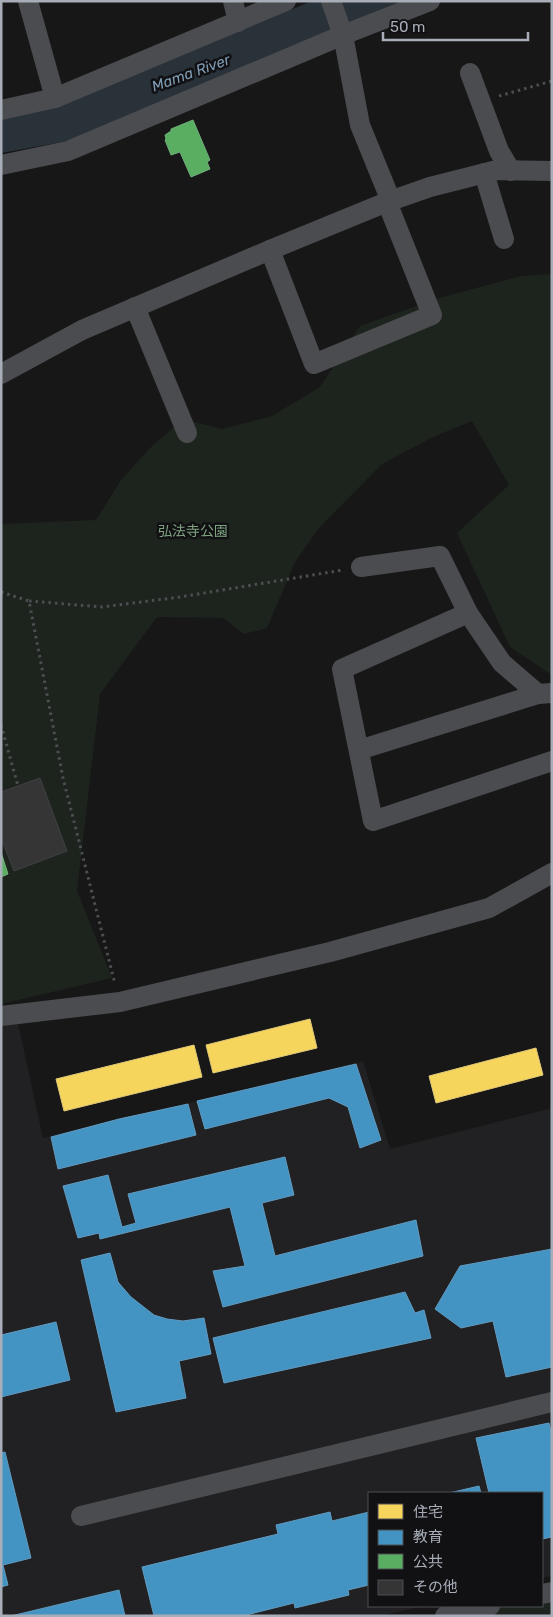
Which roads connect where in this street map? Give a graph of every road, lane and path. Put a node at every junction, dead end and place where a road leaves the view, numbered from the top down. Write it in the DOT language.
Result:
graph roads {
  1 [pos="28,1"];
  2 [pos="232,1"];
  3 [pos="286,1"];
  4 [pos="331,1"];
  5 [pos="430,1"];
  6 [pos="238,22"];
  7 [pos="343,35"];
  8 [pos="470,73"];
  9 [pos="552,81"];
  10 [pos="55,98"];
  11 [pos="481,101"];
  12 [pos="1,110"];
  13 [pos="1,164"];
  14 [pos="511,171"];
  15 [pos="552,171"];
  16 [pos="484,173"];
  17 [pos="389,202"];
  18 [pos="504,239"];
  19 [pos="270,250"];
  20 [pos="135,307"];
  21 [pos="1,374"];
  22 [pos="187,433"];
  23 [pos="361,567"];
  24 [pos="1,592"];
  25 [pos="29,601"];
  26 [pos="468,612"];
  27 [pos="545,693"];
  28 [pos="1,725"];
  29 [pos="359,750"];
  30 [pos="552,761"];
  31 [pos="18,786"];
  32 [pos="552,873"];
  33 [pos="120,1002"];
  34 [pos="1,1016"];
  35 [pos="552,1402"];
  36 [pos="81,1516"];
  37 [pos="486,1607"];
  38 [pos="445,1616"];
  1 -- 10 [label="street"];
  2 -- 6 [label="street"];
  3 -- 6 [label="street"];
  4 -- 7 [label="street"];
  5 -- 7 [label="street"];
  6 -- 10 [label="street"];
  7 -- 13 [label="street"];
  7 -- 17 [label="street"];
  8 -- 11 [label="street"];
  9 -- 11 [label="path"];
  10 -- 12 [label="street"];
  11 -- 14 [label="street"];
  14 -- 15 [label="street"];
  14 -- 16 [label="street"];
  16 -- 17 [label="street"];
  16 -- 18 [label="street"];
  17 -- 19 [label="street"];
  17 -- 19 [label="street"];
  19 -- 20 [label="street"];
  20 -- 21 [label="street"];
  20 -- 22 [label="street"];
  23 -- 25 [label="path"];
  23 -- 26 [label="street"];
  24 -- 25 [label="path"];
  25 -- 33 [label="path"];
  26 -- 27 [label="street"];
  26 -- 29 [label="street"];
  27 -- 29 [label="street"];
  28 -- 31 [label="path"];
  29 -- 30 [label="street"];
  32 -- 33 [label="street"];
  33 -- 34 [label="street"];
  35 -- 36 [label="street"];
  37 -- 38 [label="street"];
}
